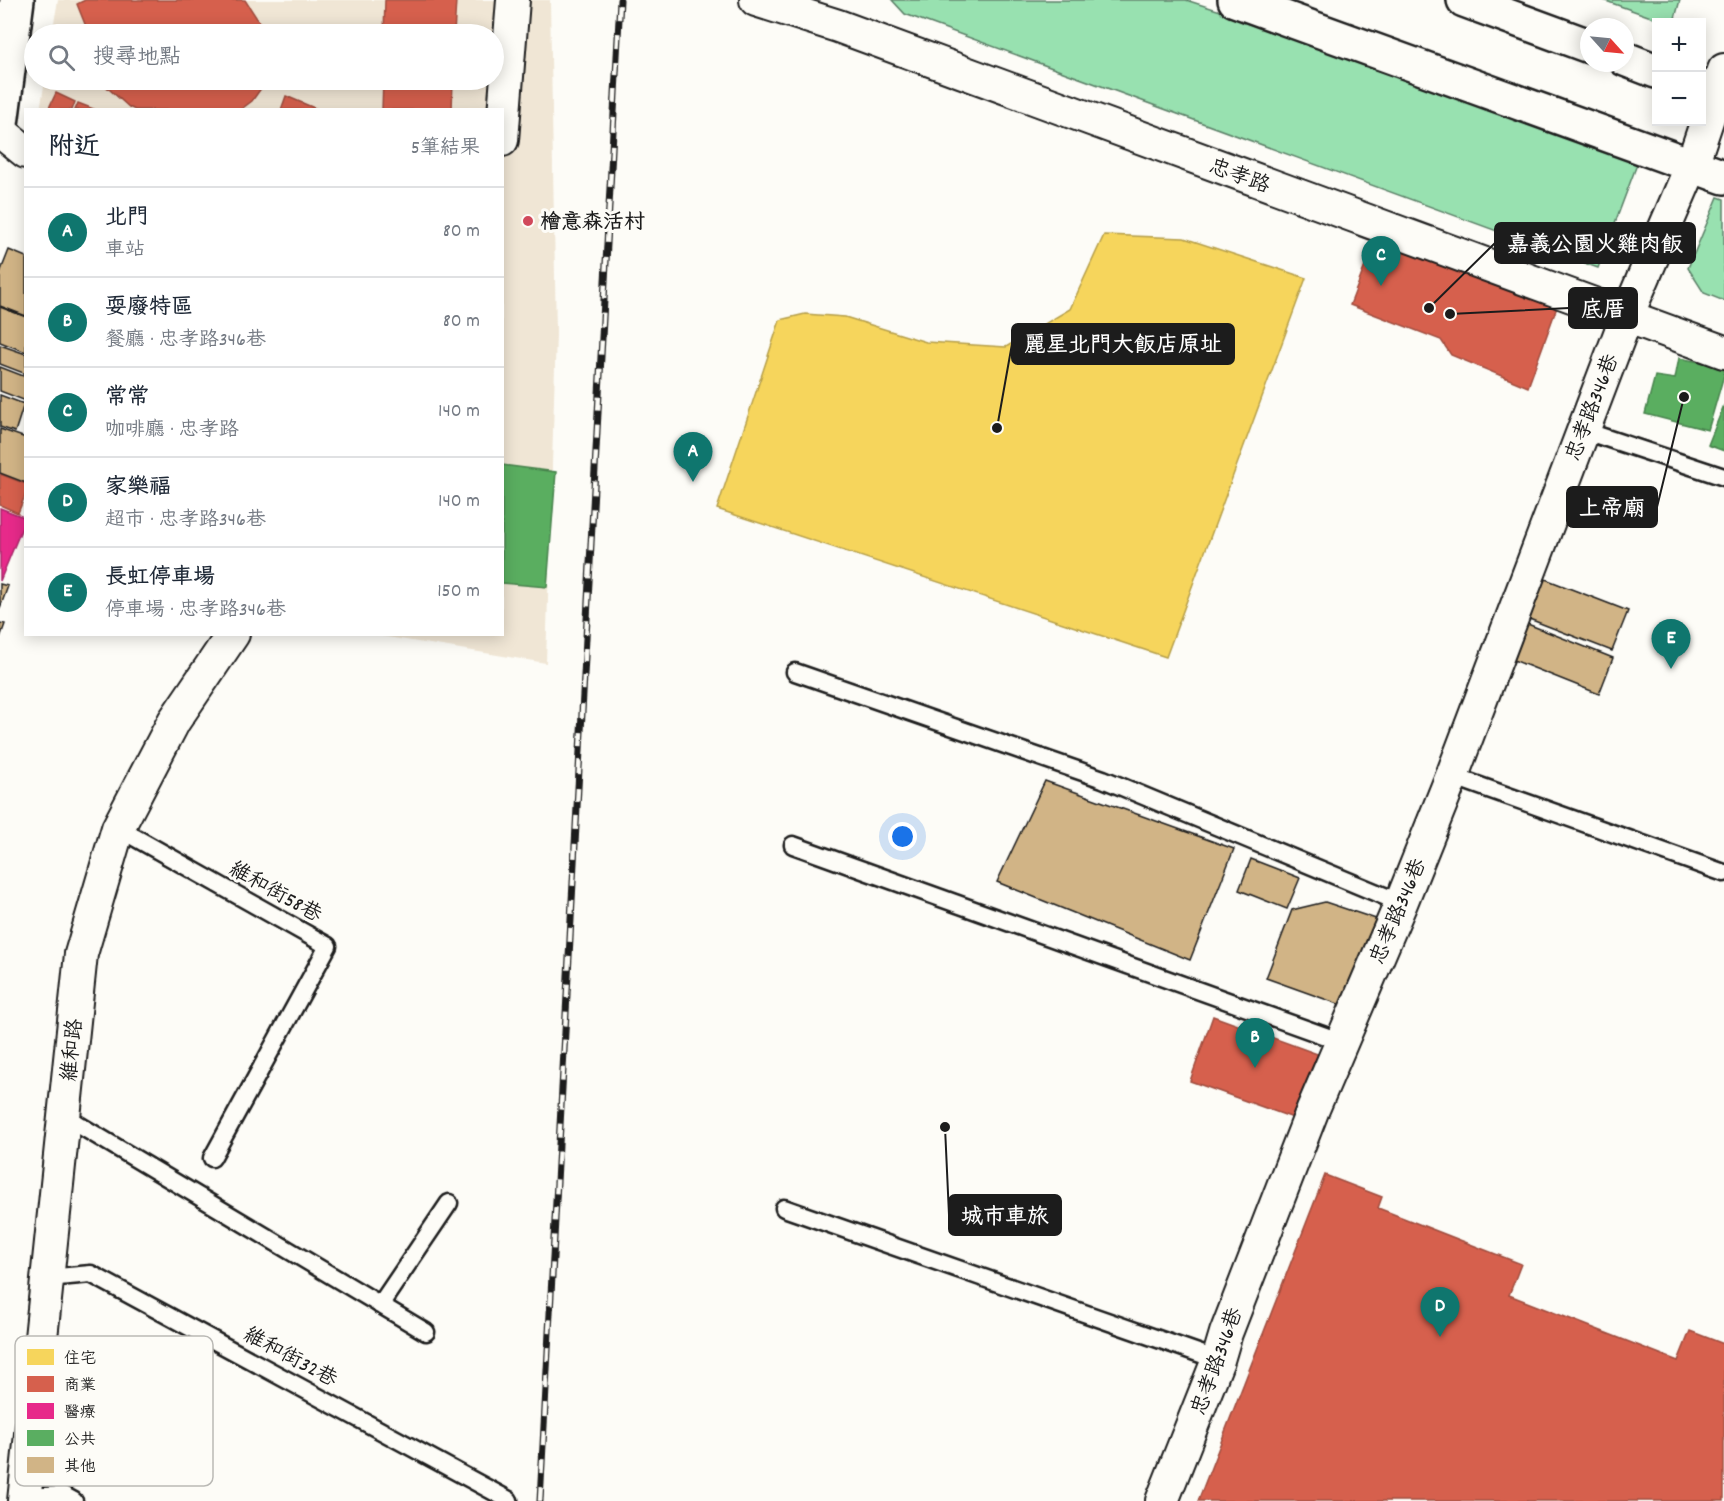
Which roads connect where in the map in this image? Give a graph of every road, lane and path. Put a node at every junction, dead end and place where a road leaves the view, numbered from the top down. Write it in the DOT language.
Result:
graph roads {
  1 [pos="17,0"];
  2 [pos="513,0"];
  3 [pos="756,0"];
  4 [pos="1235,0"];
  5 [pos="1464,0"];
  6 [pos="840,13"];
  7 [pos="1580,43"];
  8 [pos="1634,62"];
  9 [pos="1652,69"];
  10 [pos="1717,86"];
  11 [pos="504,115"];
  12 [pos="0,131"];
  13 [pos="24,150"];
  14 [pos="1692,165"];
  15 [pos="1724,177"];
  16 [pos="1626,318"];
  17 [pos="1724,352"];
  18 [pos="1582,430"];
  19 [pos="1724,477"];
  20 [pos="232,636"];
  21 [pos="795,672"];
  22 [pos="1452,776"];
  23 [pos="118,828"];
  24 [pos="793,845"];
  25 [pos="1724,873"];
  26 [pos="1401,903"];
  27 [pos="1342,1042"];
  28 [pos="64,1116"];
  29 [pos="212,1158"];
  30 [pos="449,1203"];
  31 [pos="784,1208"];
  32 [pos="47,1278"];
  33 [pos="380,1305"];
  34 [pos="426,1332"];
  35 [pos="41,1336"];
  36 [pos="206,1336"];
  37 [pos="213,1340"];
  38 [pos="1218,1360"];
  39 [pos="24,1499"];
  40 [pos="509,1500"];
  41 [pos="74,1501"];
  42 [pos="1162,1501"];
  1 -- 12 [label="street"];
  2 -- 11 [label="street"];
  3 -- 6 [label="street, 忠孝路"];
  4 -- 14 [label="street"];
  5 -- 7 [label="street"];
  6 -- 16 [label="street, 忠孝路"];
  8 -- 9 [label="street"];
  10 -- 14 [label="street, 忠孝路346巷"];
  12 -- 13 [label="street"];
  14 -- 15 [label="street"];
  14 -- 16 [label="street, 忠孝路346巷"];
  16 -- 17 [label="street, 忠孝路"];
  16 -- 18 [label="street, 忠孝路346巷"];
  18 -- 19 [label="lane"];
  18 -- 22 [label="street, 忠孝路346巷"];
  20 -- 23 [label="street, 維和路"];
  21 -- 26 [label="lane"];
  22 -- 25 [label="lane"];
  22 -- 26 [label="street, 忠孝路346巷"];
  23 -- 28 [label="street, 維和路"];
  23 -- 29 [label="lane, 維和街58巷"];
  24 -- 27 [label="lane"];
  26 -- 27 [label="street, 忠孝路346巷"];
  27 -- 38 [label="street, 忠孝路346巷"];
  28 -- 32 [label="street, 維和路"];
  28 -- 33 [label="lane"];
  30 -- 33 [label="lane"];
  31 -- 38 [label="lane"];
  32 -- 35 [label="street, 維和路"];
  32 -- 36 [label="lane, 維和街32巷"];
  33 -- 34 [label="lane"];
  37 -- 40 [label="lane, 維和街32巷"];
  38 -- 42 [label="street, 忠孝路346巷"];
  39 -- 41 [label="lane"];
}
